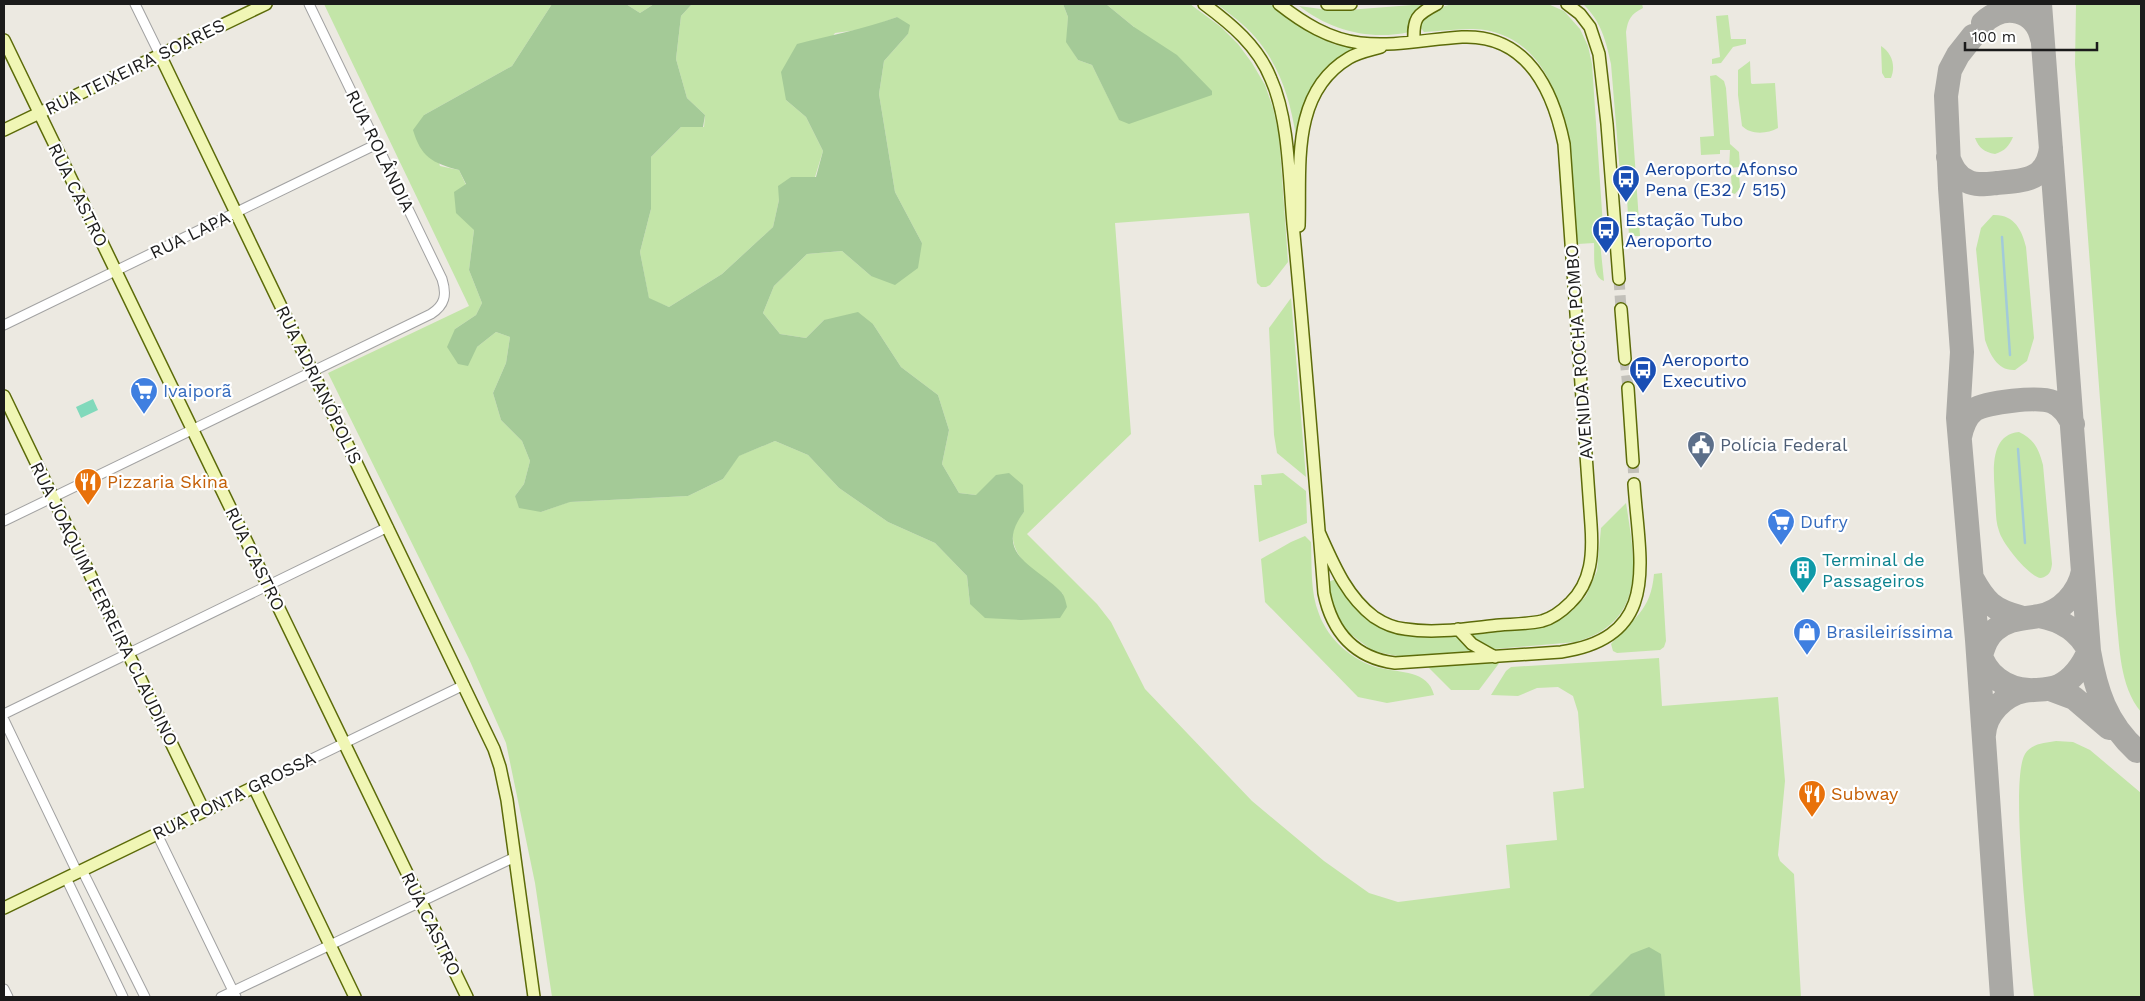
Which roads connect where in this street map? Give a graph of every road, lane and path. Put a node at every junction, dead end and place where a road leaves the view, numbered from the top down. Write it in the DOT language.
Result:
graph roads {
  1 [pos="135,4"];
  2 [pos="266,4"];
  3 [pos="309,4"];
  4 [pos="1204,4"];
  5 [pos="1279,4"];
  6 [pos="1327,4"];
  7 [pos="1350,4"];
  8 [pos="1436,4"];
  9 [pos="1567,4"];
  10 [pos="4,40"];
  11 [pos="1414,42"];
  12 [pos="1390,44"];
  13 [pos="160,55"];
  14 [pos="39,113"];
  15 [pos="4,130"];
  16 [pos="377,144"];
  17 [pos="236,212"];
  18 [pos="115,271"];
  19 [pos="1298,274"];
  20 [pos="1619,279"];
  21 [pos="1622,309"];
  22 [pos="4,325"];
  23 [pos="1625,359"];
  24 [pos="313,371"];
  25 [pos="1628,388"];
  26 [pos="4,396"];
  27 [pos="192,430"];
  28 [pos="1633,462"];
  29 [pos="1634,484"];
  30 [pos="52,497"];
  31 [pos="4,521"];
  32 [pos="388,527"];
  33 [pos="1319,532"];
  34 [pos="268,585"];
  35 [pos="1458,629"];
  36 [pos="128,654"];
  37 [pos="1495,657"];
  38 [pos="464,685"];
  39 [pos="4,714"];
  40 [pos="4,720"];
  41 [pos="344,743"];
  42 [pos="254,787"];
  43 [pos="204,811"];
  44 [pos="157,834"];
  45 [pos="515,857"];
  46 [pos="80,871"];
  47 [pos="66,878"];
  48 [pos="420,901"];
  49 [pos="4,908"];
  50 [pos="330,945"];
  51 [pos="4,989"];
  52 [pos="235,994"];
  53 [pos="8,997"];
  54 [pos="123,997"];
  55 [pos="145,997"];
  56 [pos="221,997"];
  57 [pos="355,997"];
  58 [pos="467,997"];
  59 [pos="534,997"];
  1 -- 13 [label="street, RUA ADRIANÓPOLIS"];
  2 -- 13 [label="main road, RUA TEIXEIRA SOARES"];
  3 -- 16 [label="street, RUA ROLÂNDIA"];
  4 -- 19 [label="main road, AVENIDA ROCHA POMBO"];
  5 -- 12 [label="main road, AVENIDA ROCHA POMBO"];
  6 -- 7 [label="main road"];
  8 -- 11 [label="main road"];
  9 -- 20 [label="main road"];
  10 -- 14 [label="main road, RUA CASTRO"];
  11 -- 12 [label="main road, AVENIDA ROCHA POMBO"];
  11 -- 35 [label="main road, AVENIDA ROCHA POMBO"];
  12 -- 19 [label="main road"];
  13 -- 14 [label="main road, RUA TEIXEIRA SOARES"];
  13 -- 17 [label="main road, RUA ADRIANÓPOLIS"];
  14 -- 15 [label="main road, RUA TEIXEIRA SOARES"];
  14 -- 18 [label="main road, RUA CASTRO"];
  16 -- 17 [label="street, RUA LAPA"];
  16 -- 24 [label="street, RUA ROLÂNDIA"];
  17 -- 18 [label="street, RUA LAPA"];
  17 -- 24 [label="main road, RUA ADRIANÓPOLIS"];
  18 -- 22 [label="street, RUA LAPA"];
  18 -- 27 [label="main road, RUA CASTRO"];
  19 -- 33 [label="main road, AVENIDA ROCHA POMBO"];
  21 -- 23 [label="main road"];
  24 -- 27 [label="street"];
  24 -- 32 [label="main road, RUA ADRIANÓPOLIS"];
  25 -- 28 [label="main road"];
  26 -- 30 [label="main road, RUA JOAQUIM FERREIRA CLAUDINO"];
  27 -- 30 [label="street"];
  27 -- 34 [label="main road, RUA CASTRO"];
  29 -- 37 [label="main road, AVENIDA ROCHA POMBO"];
  30 -- 31 [label="street"];
  30 -- 36 [label="main road, RUA JOAQUIM FERREIRA CLAUDINO"];
  32 -- 34 [label="street"];
  32 -- 38 [label="main road, RUA ADRIANÓPOLIS"];
  33 -- 35 [label="main road, AVENIDA ROCHA POMBO"];
  33 -- 37 [label="main road, AVENIDA ROCHA POMBO"];
  34 -- 36 [label="street"];
  34 -- 41 [label="main road, RUA CASTRO"];
  35 -- 37 [label="main road"];
  36 -- 39 [label="street"];
  36 -- 43 [label="main road, RUA JOAQUIM FERREIRA CLAUDINO"];
  38 -- 41 [label="street, RUA PONTA GROSSA"];
  38 -- 45 [label="main road, RUA ADRIANÓPOLIS"];
  40 -- 46 [label="street"];
  41 -- 42 [label="street, RUA PONTA GROSSA"];
  41 -- 48 [label="main road, RUA CASTRO"];
  42 -- 43 [label="main road, RUA PONTA GROSSA"];
  42 -- 50 [label="main road"];
  43 -- 44 [label="main road, RUA PONTA GROSSA"];
  44 -- 46 [label="main road, RUA PONTA GROSSA"];
  44 -- 52 [label="street"];
  45 -- 48 [label="street"];
  45 -- 59 [label="main road, RUA ADRIANÓPOLIS"];
  46 -- 47 [label="main road, RUA PONTA GROSSA"];
  46 -- 55 [label="street"];
  47 -- 49 [label="main road, RUA PONTA GROSSA"];
  47 -- 54 [label="street"];
  48 -- 50 [label="street"];
  48 -- 58 [label="main road, RUA CASTRO"];
  50 -- 52 [label="street"];
  50 -- 57 [label="main road"];
  51 -- 53 [label="street"];
  52 -- 56 [label="street"];
}
